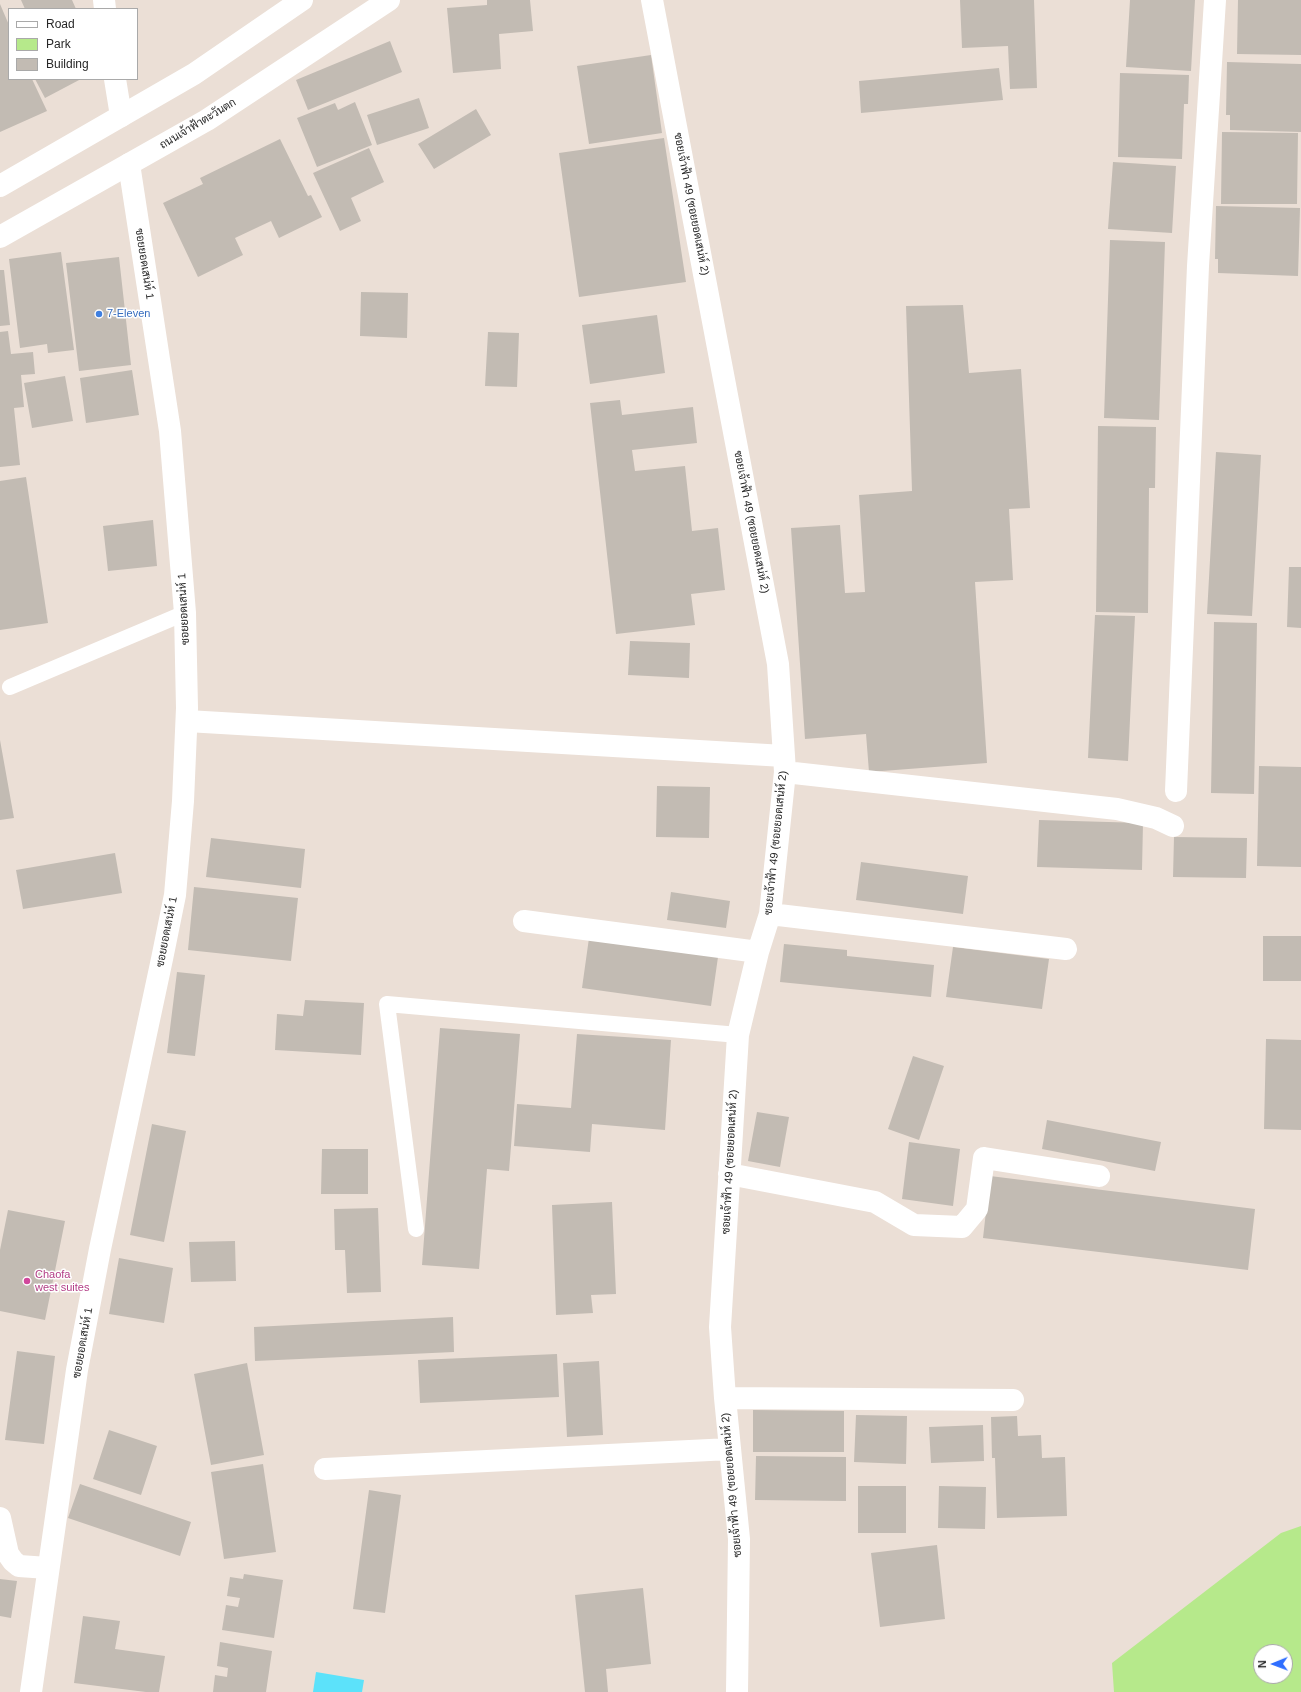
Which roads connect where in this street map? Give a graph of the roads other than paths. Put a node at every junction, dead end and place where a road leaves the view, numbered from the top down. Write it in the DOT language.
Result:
graph roads {
  1 [pos="302,0"];
  2 [pos="389,0"];
  3 [pos="652,0"];
  4 [pos="1215,0"];
  5 [pos="115,80"];
  6 [pos="121,116"];
  7 [pos="129,164"];
  8 [pos="0,186"];
  9 [pos="0,237"];
  10 [pos="185,613"];
  11 [pos="10,687"];
  12 [pos="187,721"];
  13 [pos="784,764"];
  14 [pos="1176,791"];
  15 [pos="1173,826"];
  16 [pos="770,914"];
  17 [pos="524,921"];
  18 [pos="1066,948"];
  19 [pos="758,952"];
  20 [pos="738,1035"];
  21 [pos="729,1174"];
  22 [pos="1099,1176"];
  23 [pos="416,1229"];
  24 [pos="725,1398"];
  25 [pos="1013,1400"];
  26 [pos="730,1449"];
  27 [pos="325,1468"];
  28 [pos="0,1518"];
  29 [pos="48,1568"];
  30 [pos="34,1692"];
  31 [pos="737,1692"];
  1 -- 6 [label="street"];
  2 -- 7 [label="street, ถนนเจ้าฟ้าตะวันตก"];
  3 -- 13 [label="street, ซอยเจ้าฟ้า 49 (ซอยยอดเสน่ห์ 2)"];
  4 -- 14 [label="street"];
  5 -- 6 [label="street"];
  6 -- 8 [label="street"];
  7 -- 9 [label="street, ถนนเจ้าฟ้าตะวันตก"];
  7 -- 10 [label="street, ซอยยอดเสน่ห์ 1"];
  10 -- 11 [label="lane"];
  10 -- 12 [label="street, ซอยยอดเสน่ห์ 1"];
  12 -- 13 [label="street"];
  12 -- 29 [label="street, ซอยยอดเสน่ห์ 1"];
  13 -- 15 [label="street"];
  13 -- 16 [label="street, ซอยเจ้าฟ้า 49 (ซอยยอดเสน่ห์ 2)"];
  16 -- 18 [label="street"];
  16 -- 19 [label="street, ซอยเจ้าฟ้า 49 (ซอยยอดเสน่ห์ 2)"];
  17 -- 19 [label="street"];
  19 -- 20 [label="street, ซอยเจ้าฟ้า 49 (ซอยยอดเสน่ห์ 2)"];
  20 -- 21 [label="street, ซอยเจ้าฟ้า 49 (ซอยยอดเสน่ห์ 2)"];
  20 -- 23 [label="lane"];
  21 -- 22 [label="street"];
  21 -- 24 [label="street, ซอยเจ้าฟ้า 49 (ซอยยอดเสน่ห์ 2)"];
  24 -- 25 [label="street"];
  24 -- 26 [label="street, ซอยเจ้าฟ้า 49 (ซอยยอดเสน่ห์ 2)"];
  26 -- 27 [label="street"];
  26 -- 31 [label="street, ซอยเจ้าฟ้า 49 (ซอยยอดเสน่ห์ 2)"];
  28 -- 29 [label="street"];
  29 -- 30 [label="street, ซอยยอดเสน่ห์ 1"];
}
